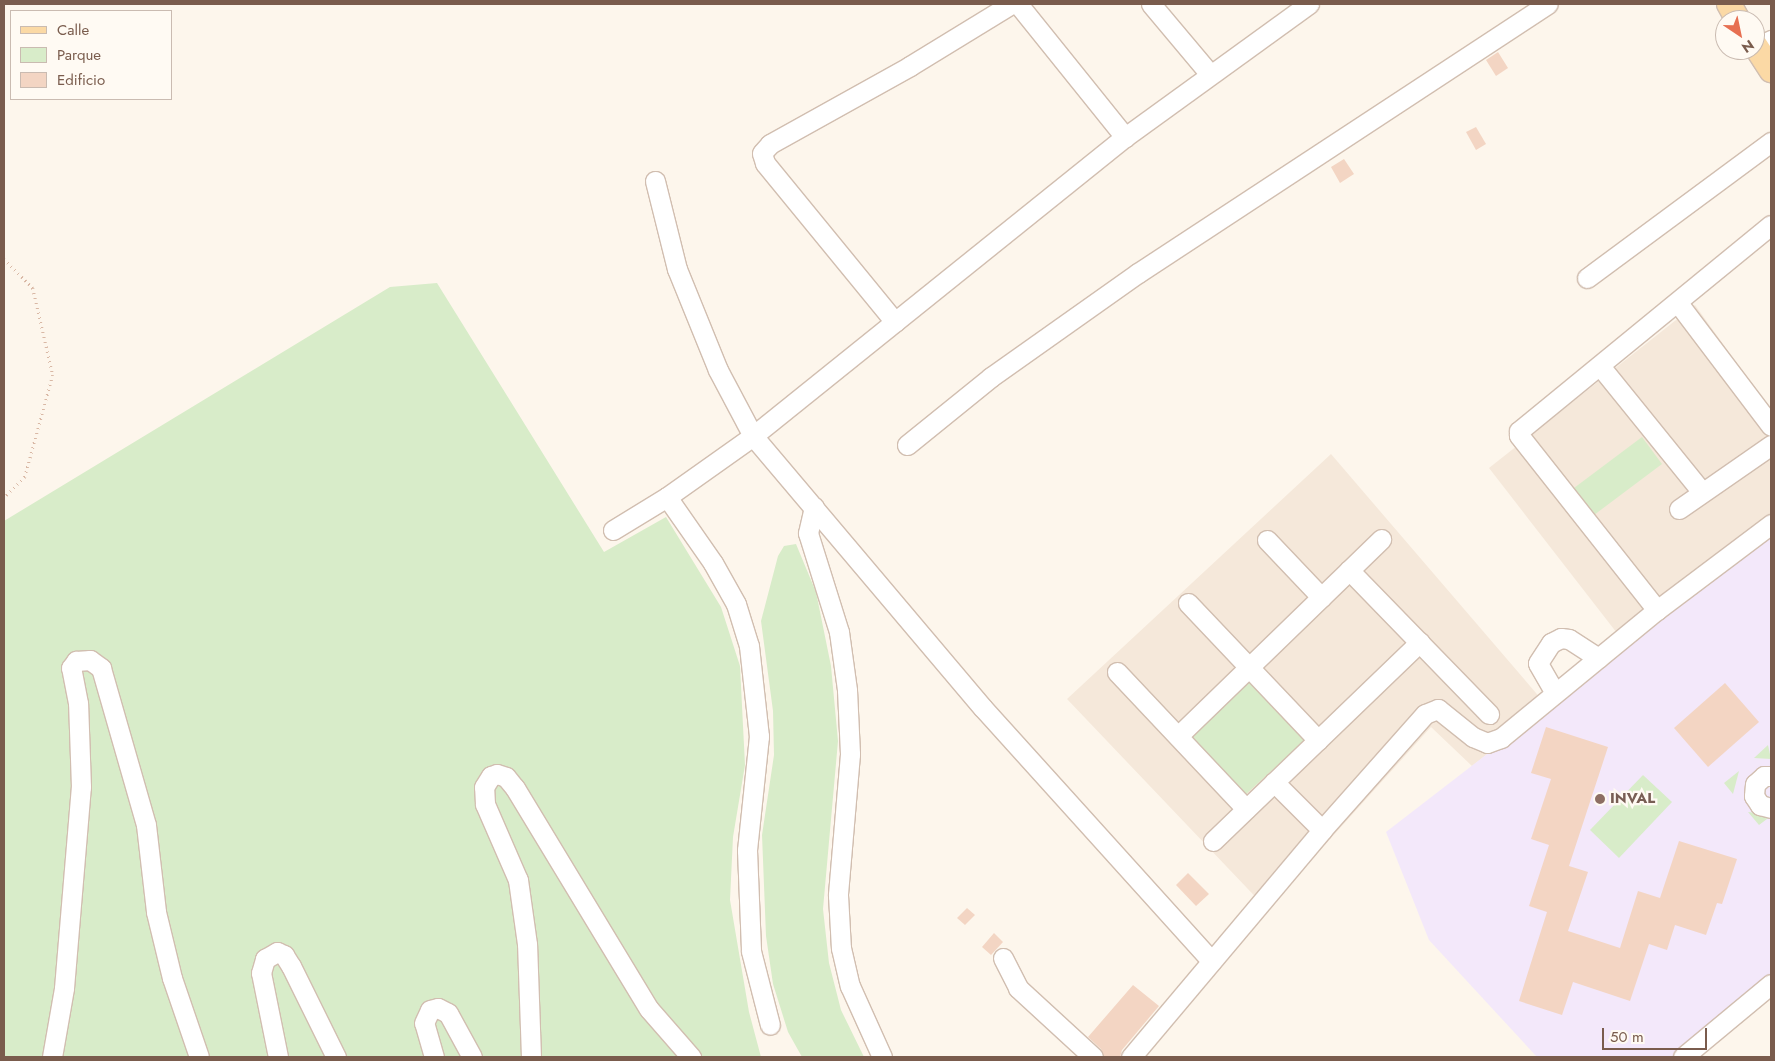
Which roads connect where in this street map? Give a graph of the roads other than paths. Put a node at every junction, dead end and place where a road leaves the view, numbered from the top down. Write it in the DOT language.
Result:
graph roads {
  1 [pos="1011,4"];
  2 [pos="1018,4"];
  3 [pos="1151,4"];
  4 [pos="1309,4"];
  5 [pos="1548,4"];
  6 [pos="1765,54"];
  7 [pos="1771,70"];
  8 [pos="1208,73"];
  9 [pos="1125,137"];
  10 [pos="1771,142"];
  11 [pos="655,181"];
  12 [pos="1771,225"];
  13 [pos="1587,278"];
  14 [pos="1678,303"];
  15 [pos="895,322"];
  16 [pos="1600,366"];
  17 [pos="1771,426"];
  18 [pos="753,436"];
  19 [pos="907,444"];
  20 [pos="1771,445"];
  21 [pos="1702,492"];
  22 [pos="667,497"];
  23 [pos="814,507"];
  24 [pos="1679,509"];
  25 [pos="1771,524"];
  26 [pos="613,530"];
  27 [pos="1381,539"];
  28 [pos="1266,540"];
  29 [pos="1349,570"];
  30 [pos="1321,596"];
  31 [pos="1188,603"];
  32 [pos="1657,610"];
  33 [pos="1420,642"];
  34 [pos="1598,658"];
  35 [pos="1248,665"];
  36 [pos="1116,672"];
  37 [pos="1555,693"];
  38 [pos="1489,714"];
  39 [pos="1178,736"];
  40 [pos="1318,740"];
  41 [pos="1771,776"];
  42 [pos="1274,782"];
  43 [pos="1771,808"];
  44 [pos="1246,809"];
  45 [pos="1322,830"];
  46 [pos="1213,841"];
  47 [pos="1003,958"];
  48 [pos="1212,961"];
  49 [pos="1771,984"];
  50 [pos="770,1024"];
  51 [pos="52,1057"];
  52 [pos="199,1057"];
  53 [pos="278,1057"];
  54 [pos="336,1057"];
  55 [pos="434,1057"];
  56 [pos="472,1057"];
  57 [pos="531,1057"];
  58 [pos="691,1057"];
  59 [pos="882,1057"];
  60 [pos="1093,1057"];
  61 [pos="1131,1057"];
  62 [pos="1684,1057"];
  1 -- 15 [label="street"];
  2 -- 9 [label="street"];
  3 -- 8 [label="street"];
  4 -- 8 [label="street"];
  5 -- 19 [label="street"];
  6 -- 7 [label="main road"];
  8 -- 9 [label="street"];
  9 -- 15 [label="street"];
  10 -- 13 [label="street"];
  11 -- 18 [label="street"];
  12 -- 14 [label="street"];
  14 -- 16 [label="street"];
  14 -- 17 [label="street"];
  15 -- 18 [label="street"];
  16 -- 21 [label="street"];
  16 -- 32 [label="street"];
  18 -- 22 [label="street"];
  18 -- 23 [label="street"];
  20 -- 21 [label="street"];
  21 -- 24 [label="street"];
  22 -- 26 [label="street"];
  22 -- 50 [label="street"];
  23 -- 48 [label="street"];
  23 -- 59 [label="street"];
  25 -- 32 [label="street"];
  27 -- 29 [label="street"];
  28 -- 30 [label="street"];
  29 -- 30 [label="street"];
  29 -- 33 [label="street"];
  30 -- 35 [label="street"];
  31 -- 35 [label="street"];
  32 -- 34 [label="street"];
  33 -- 38 [label="street"];
  33 -- 40 [label="street"];
  34 -- 37 [label="street"];
  34 -- 37 [label="street"];
  35 -- 39 [label="street"];
  35 -- 40 [label="street"];
  36 -- 39 [label="street"];
  37 -- 45 [label="street"];
  39 -- 44 [label="street"];
  40 -- 42 [label="street"];
  41 -- 43 [label="street"];
  42 -- 44 [label="street"];
  42 -- 45 [label="street"];
  44 -- 46 [label="street"];
  45 -- 48 [label="street"];
  47 -- 60 [label="street"];
  48 -- 61 [label="street"];
  49 -- 62 [label="street"];
  51 -- 52 [label="street"];
  53 -- 54 [label="street"];
  55 -- 56 [label="street"];
  57 -- 58 [label="street"];
}
